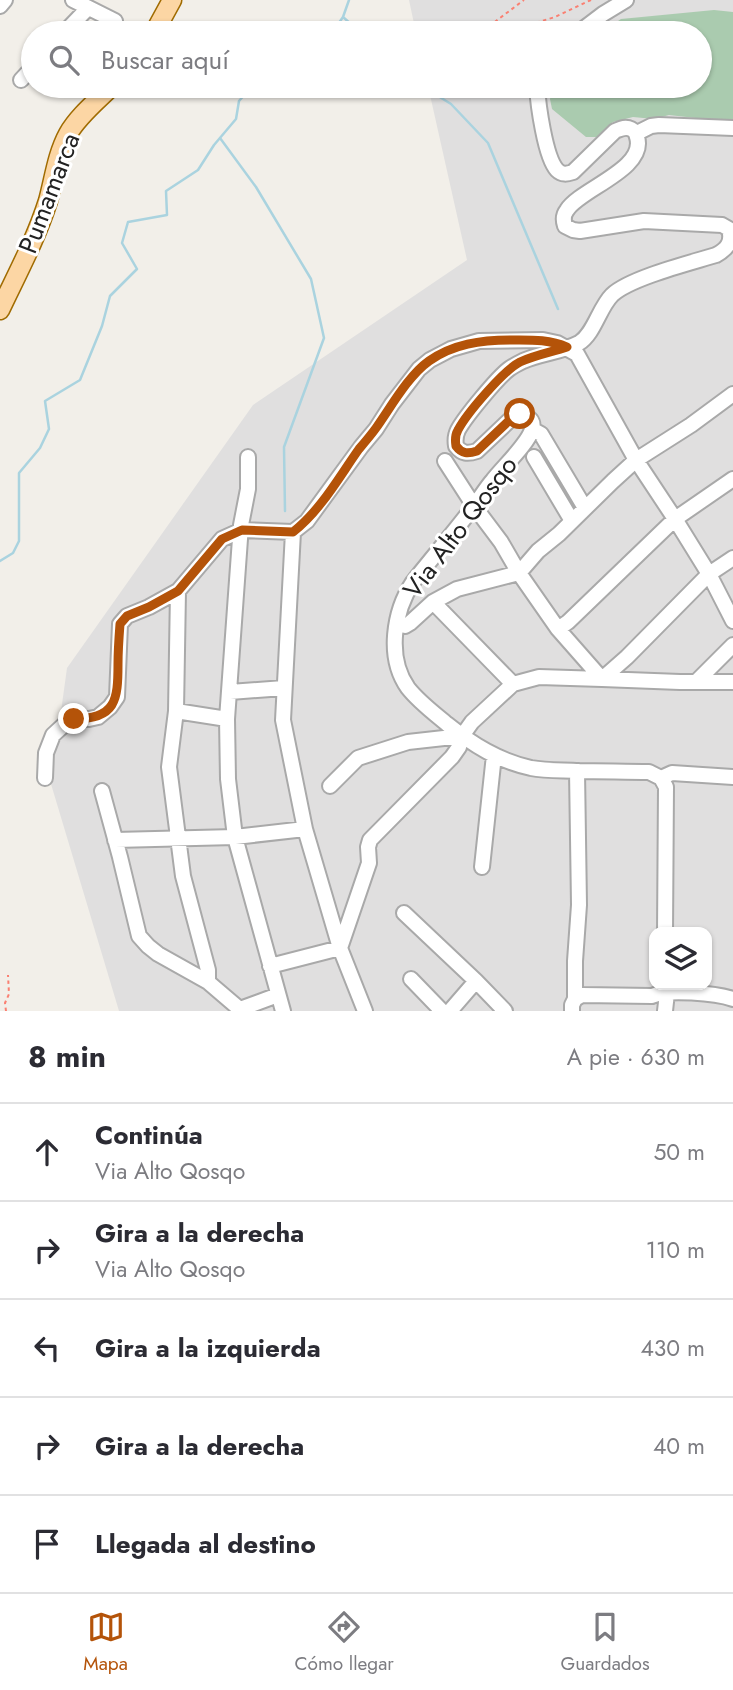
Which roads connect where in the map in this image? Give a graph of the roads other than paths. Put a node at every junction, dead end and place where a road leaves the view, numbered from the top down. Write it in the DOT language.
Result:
graph roads {
  1 [pos="5,0"];
  2 [pos="73,0"];
  3 [pos="172,0"];
  4 [pos="626,0"];
  5 [pos="0,6"];
  6 [pos="88,8"];
  7 [pos="76,21"];
  8 [pos="115,21"];
  9 [pos="160,21"];
  10 [pos="594,21"];
  11 [pos="100,98"];
  12 [pos="538,98"];
  13 [pos="733,128"];
  14 [pos="636,133"];
  15 [pos="731,230"];
  16 [pos="0,310"];
  17 [pos="567,347"];
  18 [pos="733,394"];
  19 [pos="532,429"];
  20 [pos="248,457"];
  21 [pos="534,457"];
  22 [pos="636,460"];
  23 [pos="445,461"];
  24 [pos="733,479"];
  25 [pos="474,506"];
  26 [pos="585,508"];
  27 [pos="675,519"];
  28 [pos="572,521"];
  29 [pos="242,530"];
  30 [pos="293,532"];
  31 [pos="733,558"];
  32 [pos="519,573"];
  33 [pos="709,574"];
  34 [pos="178,591"];
  35 [pos="433,602"];
  36 [pos="733,621"];
  37 [pos="397,623"];
  38 [pos="558,629"];
  39 [pos="733,645"];
  40 [pos="602,678"];
  41 [pos="696,682"];
  42 [pos="733,682"];
  43 [pos="513,684"];
  44 [pos="284,688"];
  45 [pos="230,692"];
  46 [pos="176,711"];
  47 [pos="227,719"];
  48 [pos="462,736"];
  49 [pos="494,755"];
  50 [pos="577,771"];
  51 [pos="733,776"];
  52 [pos="45,778"];
  53 [pos="661,778"];
  54 [pos="330,786"];
  55 [pos="102,791"];
  56 [pos="304,829"];
  57 [pos="235,836"];
  58 [pos="178,839"];
  59 [pos="115,840"];
  60 [pos="482,867"];
  61 [pos="404,913"];
  62 [pos="665,927"];
  63 [pos="340,948"];
  64 [pos="270,966"];
  65 [pos="411,979"];
  66 [pos="476,981"];
  67 [pos="208,982"];
  68 [pos="663,990"];
  69 [pos="278,995"];
  70 [pos="733,999"];
  71 [pos="574,1005"];
  72 [pos="242,1010"];
  73 [pos="283,1011"];
  74 [pos="365,1011"];
  75 [pos="442,1011"];
  76 [pos="450,1011"];
  77 [pos="505,1011"];
  78 [pos="665,1011"];
  1 -- 5 [label="street"];
  2 -- 6 [label="street"];
  3 -- 9 [label="main road"];
  4 -- 10 [label="street"];
  6 -- 7 [label="street"];
  6 -- 8 [label="street"];
  11 -- 16 [label="main road, Pumamarca"];
  12 -- 14 [label="street"];
  13 -- 14 [label="street"];
  14 -- 15 [label="street, Via Alto Qosqo"];
  15 -- 17 [label="street, Via Alto Qosqo"];
  17 -- 19 [label="street, Via Alto Qosqo"];
  17 -- 22 [label="street"];
  17 -- 30 [label="street"];
  18 -- 22 [label="street"];
  19 -- 25 [label="street, Via Alto Qosqo"];
  19 -- 26 [label="street"];
  20 -- 29 [label="street"];
  21 -- 28 [label="street"];
  22 -- 26 [label="street"];
  22 -- 27 [label="street"];
  23 -- 25 [label="street"];
  24 -- 27 [label="street"];
  25 -- 32 [label="street"];
  25 -- 37 [label="street, Via Alto Qosqo"];
  26 -- 28 [label="street"];
  27 -- 33 [label="street"];
  27 -- 38 [label="street"];
  28 -- 32 [label="street"];
  29 -- 30 [label="street"];
  29 -- 34 [label="street"];
  29 -- 45 [label="street"];
  30 -- 44 [label="street"];
  31 -- 33 [label="street"];
  32 -- 35 [label="street"];
  32 -- 38 [label="street"];
  33 -- 36 [label="street"];
  33 -- 40 [label="street"];
  34 -- 46 [label="street"];
  34 -- 52 [label="street"];
  35 -- 37 [label="street"];
  35 -- 43 [label="street"];
  37 -- 48 [label="street, Via Alto Qosqo"];
  38 -- 40 [label="street"];
  39 -- 41 [label="street"];
  40 -- 41 [label="street"];
  40 -- 43 [label="street"];
  41 -- 42 [label="street"];
  43 -- 48 [label="street"];
  44 -- 45 [label="street"];
  44 -- 56 [label="street"];
  45 -- 47 [label="street"];
  46 -- 47 [label="street"];
  46 -- 58 [label="street"];
  47 -- 57 [label="street"];
  48 -- 49 [label="street, Via Alto Qosqo"];
  48 -- 54 [label="street"];
  48 -- 63 [label="street"];
  49 -- 50 [label="street, Via Alto Qosqo"];
  49 -- 60 [label="street"];
  50 -- 53 [label="street, Via Alto Qosqo"];
  50 -- 71 [label="street"];
  51 -- 53 [label="street, Via Alto Qosqo"];
  53 -- 62 [label="street"];
  55 -- 59 [label="street"];
  56 -- 57 [label="street"];
  56 -- 63 [label="street"];
  57 -- 58 [label="street"];
  57 -- 64 [label="street"];
  58 -- 59 [label="street"];
  58 -- 67 [label="street"];
  59 -- 67 [label="street"];
  61 -- 66 [label="street"];
  63 -- 64 [label="street"];
  63 -- 74 [label="street"];
  64 -- 69 [label="street"];
  65 -- 75 [label="street"];
  66 -- 76 [label="street"];
  66 -- 77 [label="street"];
  67 -- 72 [label="street"];
  68 -- 70 [label="street"];
  68 -- 71 [label="street"];
  68 -- 78 [label="street"];
  69 -- 72 [label="street"];
  69 -- 73 [label="street"];
}
